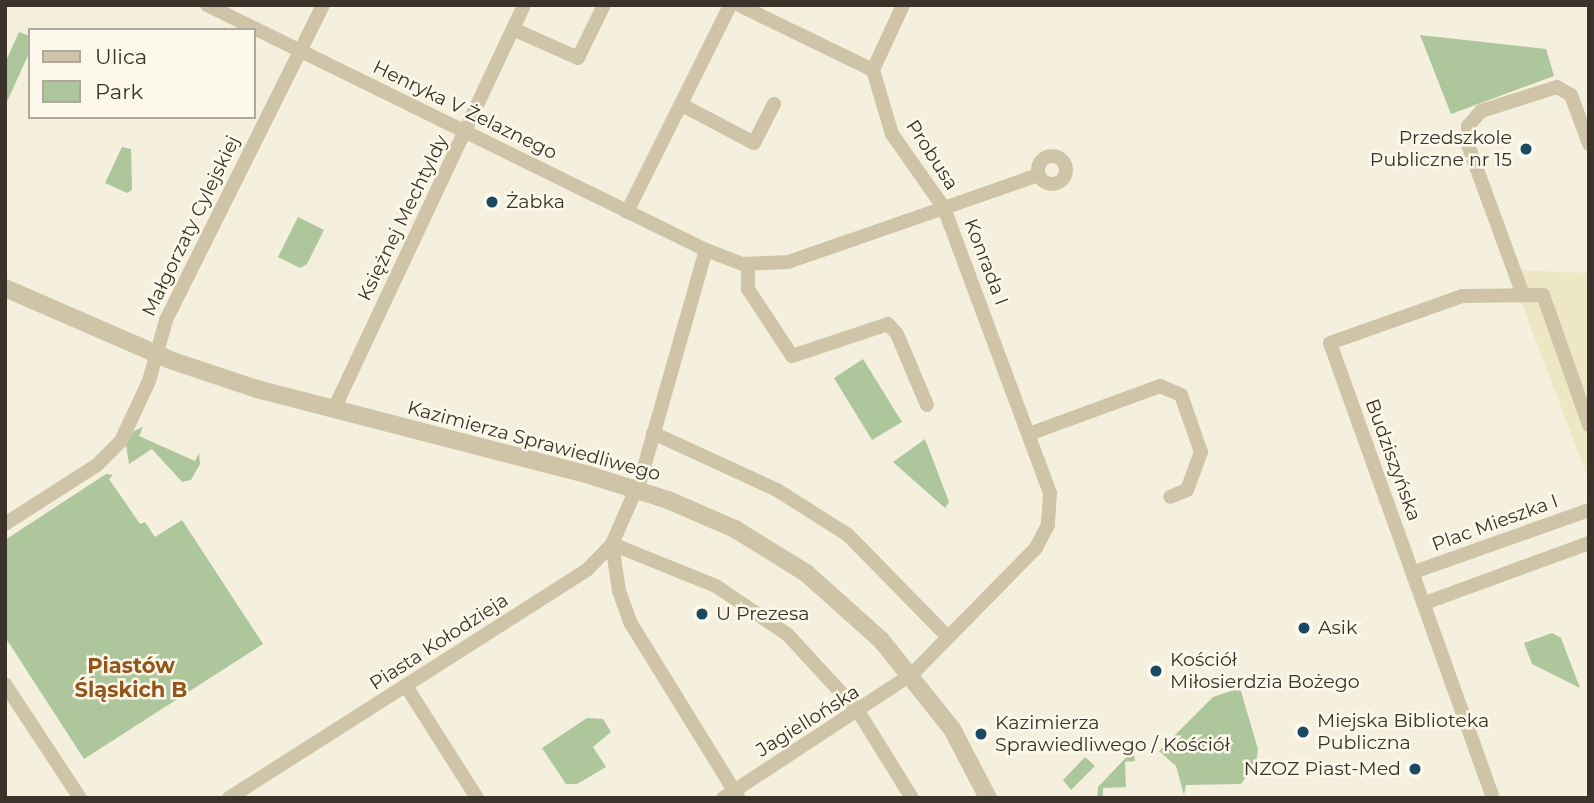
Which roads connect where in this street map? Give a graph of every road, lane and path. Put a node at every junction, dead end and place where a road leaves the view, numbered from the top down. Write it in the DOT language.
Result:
graph roads {
  1 [pos="207,5"];
  2 [pos="323,5"];
  3 [pos="524,5"];
  4 [pos="604,5"];
  5 [pos="730,5"];
  6 [pos="739,5"];
  7 [pos="903,5"];
  8 [pos="255,28"];
  9 [pos="256,28"];
  10 [pos="513,29"];
  11 [pos="301,50"];
  12 [pos="873,70"];
  13 [pos="774,104"];
  14 [pos="682,105"];
  15 [pos="466,130"];
  16 [pos="1589,144"];
  17 [pos="1038,175"];
  18 [pos="944,208"];
  19 [pos="627,212"];
  20 [pos="706,250"];
  21 [pos="748,264"];
  22 [pos="5,288"];
  23 [pos="1523,295"];
  24 [pos="154,353"];
  25 [pos="927,405"];
  26 [pos="334,409"];
  27 [pos="1589,425"];
  28 [pos="653,433"];
  29 [pos="1028,434"];
  30 [pos="637,489"];
  31 [pos="1170,497"];
  32 [pos="1589,510"];
  33 [pos="5,524"];
  34 [pos="1589,543"];
  35 [pos="612,544"];
  36 [pos="1414,572"];
  37 [pos="1425,603"];
  38 [pos="948,637"];
  39 [pos="912,674"];
  40 [pos="5,684"];
  41 [pos="407,686"];
  42 [pos="858,711"];
  43 [pos="732,796"];
  44 [pos="231,797"];
  45 [pos="80,798"];
  46 [pos="477,798"];
  47 [pos="912,798"];
  48 [pos="988,798"];
  49 [pos="1493,798"];
  1 -- 8 [label="street, Henryka V Żelaznego"];
  2 -- 11 [label="street, Małgorzaty Cylejskiej"];
  3 -- 10 [label="street, Księżnej Mechtyldy"];
  4 -- 10 [label="street"];
  5 -- 14 [label="street"];
  6 -- 12 [label="street"];
  7 -- 12 [label="street"];
  9 -- 11 [label="street, Henryka V Żelaznego"];
  10 -- 15 [label="street, Księżnej Mechtyldy"];
  11 -- 15 [label="street, Henryka V Żelaznego"];
  11 -- 24 [label="street, Małgorzaty Cylejskiej"];
  12 -- 18 [label="street, Probusa"];
  13 -- 14 [label="street"];
  14 -- 19 [label="street"];
  15 -- 19 [label="street, Henryka V Żelaznego"];
  15 -- 26 [label="street, Księżnej Mechtyldy"];
  16 -- 23 [label="street"];
  17 -- 18 [label="street"];
  18 -- 21 [label="street, Konrada I"];
  18 -- 29 [label="street, Konrada I"];
  19 -- 20 [label="street, Henryka V Żelaznego"];
  20 -- 21 [label="street, Konrada I"];
  20 -- 28 [label="street"];
  21 -- 25 [label="street"];
  22 -- 24 [label="street, Kazimierza Sprawiedliwego"];
  23 -- 27 [label="street, Budziszyńska"];
  23 -- 36 [label="street, Budziszyńska"];
  24 -- 26 [label="street, Kazimierza Sprawiedliwego"];
  24 -- 33 [label="street, Małgorzaty Cylejskiej"];
  26 -- 30 [label="street, Kazimierza Sprawiedliwego"];
  28 -- 30 [label="street"];
  28 -- 38 [label="street"];
  29 -- 31 [label="street"];
  29 -- 38 [label="street, Konrada I"];
  30 -- 35 [label="street, Piasta Kołodzieja"];
  30 -- 39 [label="street, Kazimierza Sprawiedliwego"];
  32 -- 36 [label="street, Plac Mieszka I"];
  34 -- 37 [label="street"];
  35 -- 41 [label="street, Piasta Kołodzieja"];
  35 -- 42 [label="street"];
  35 -- 43 [label="street"];
  36 -- 37 [label="street, Budziszyńska"];
  37 -- 49 [label="street, Budziszyńska"];
  38 -- 39 [label="street, Konrada I"];
  39 -- 42 [label="street, Jagiellońska"];
  39 -- 48 [label="street, Kazimierza Sprawiedliwego"];
  40 -- 45 [label="street"];
  41 -- 44 [label="street, Piasta Kołodzieja"];
  41 -- 46 [label="street"];
  42 -- 43 [label="street, Jagiellońska"];
  42 -- 47 [label="street"];
}
